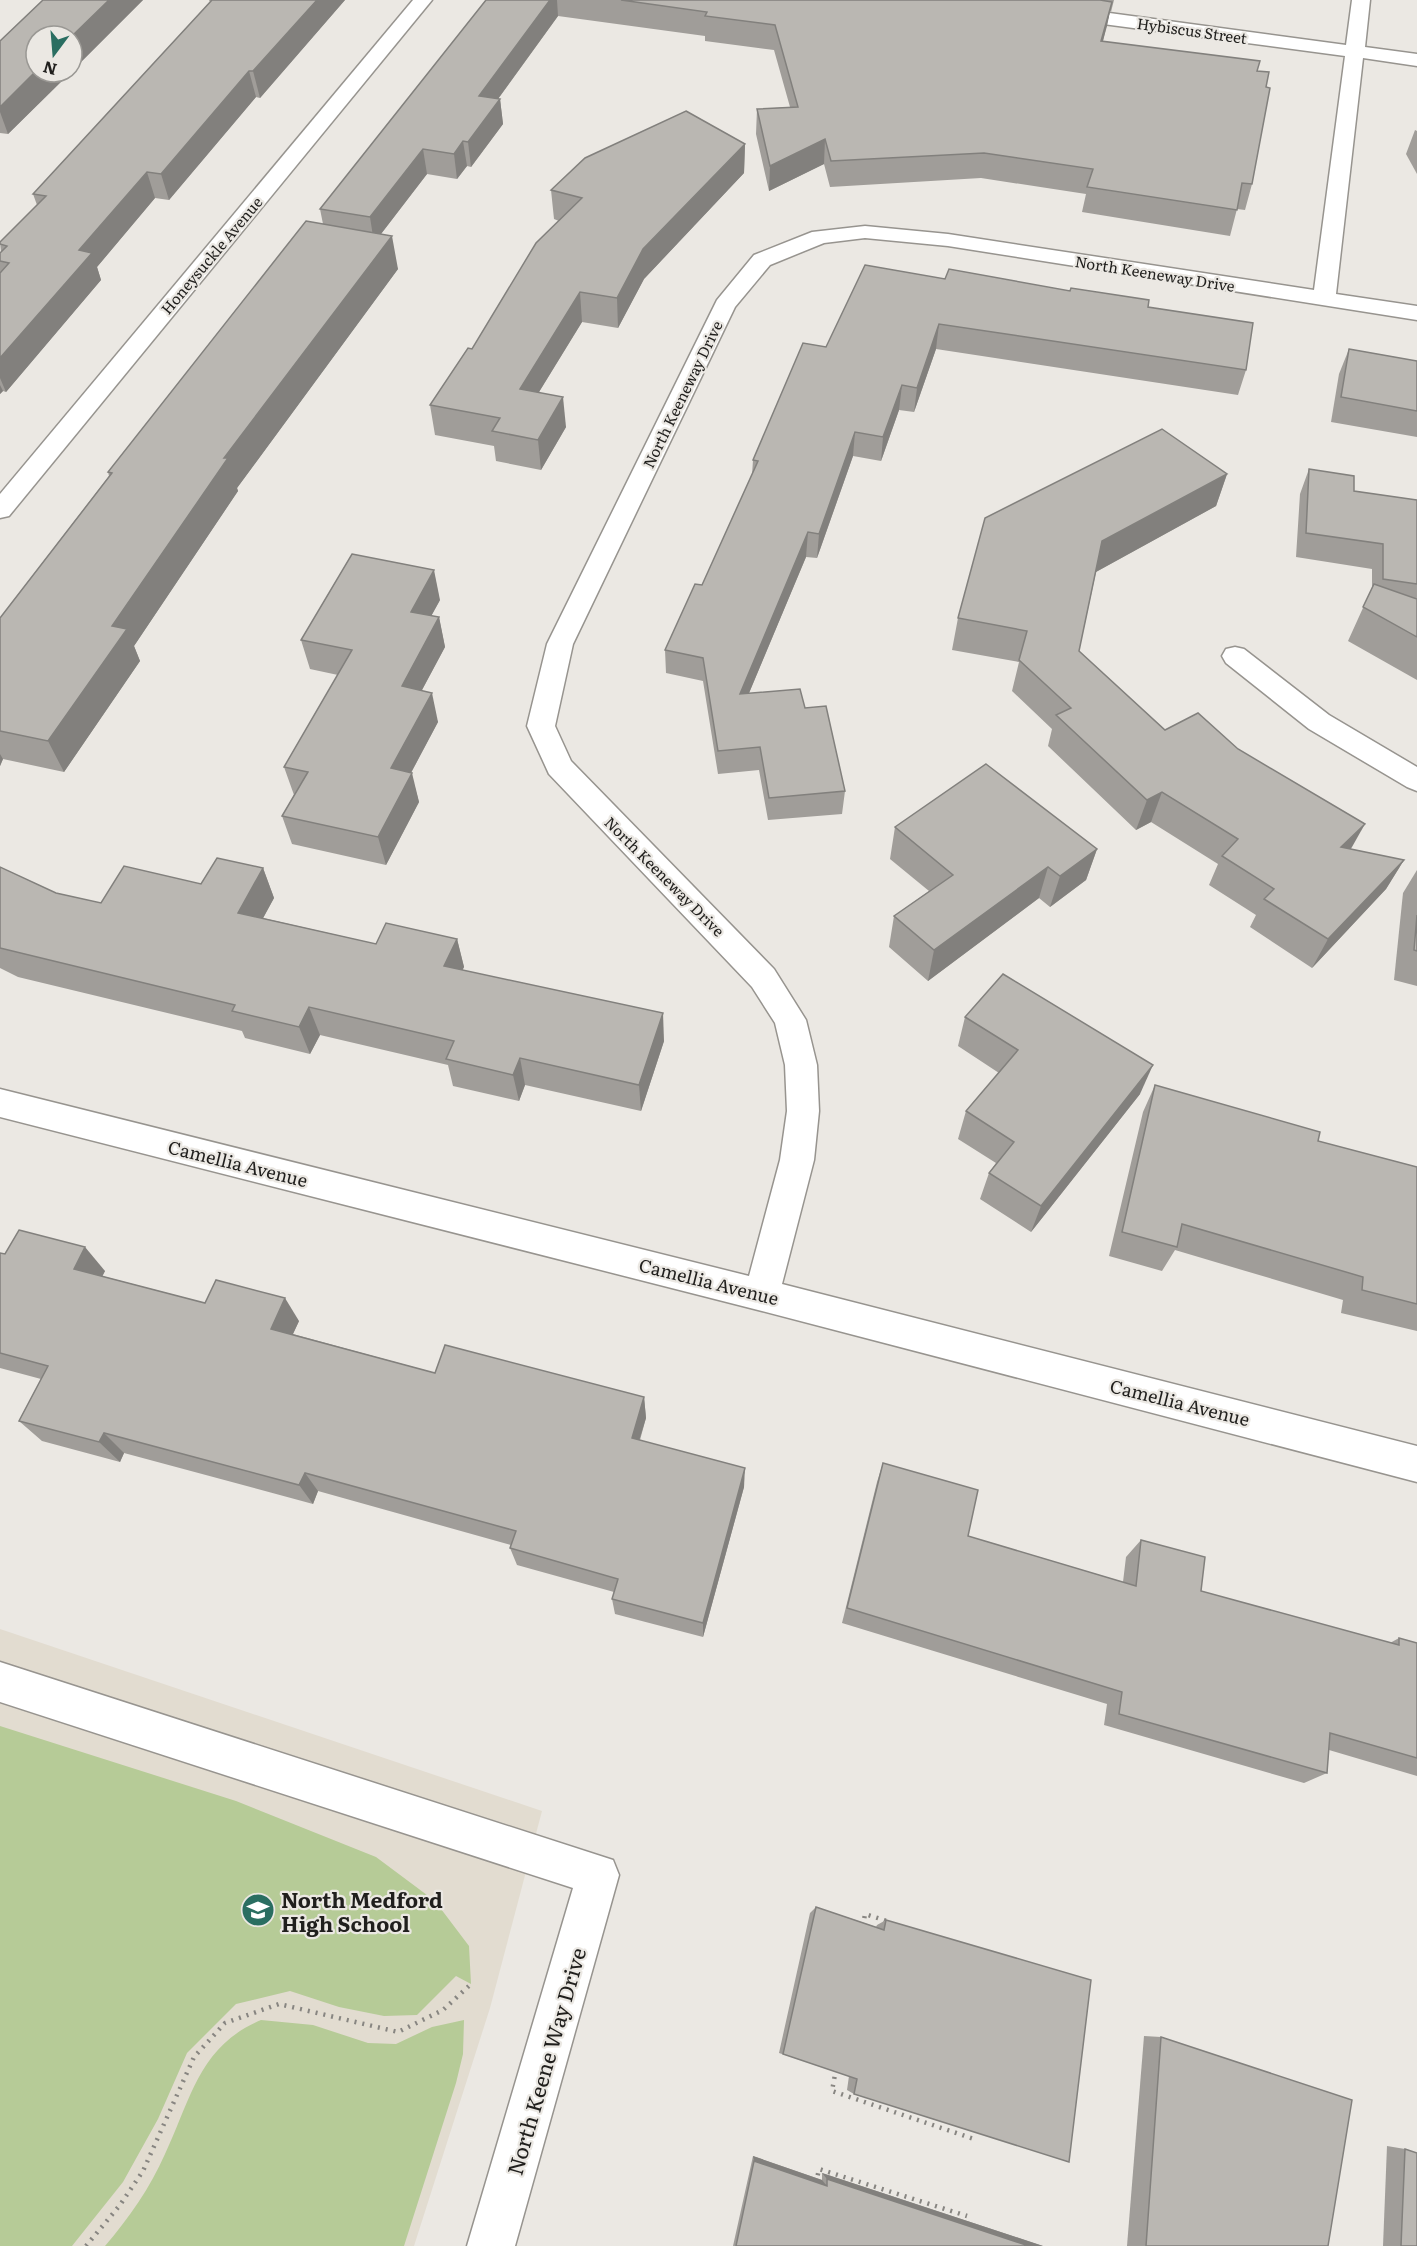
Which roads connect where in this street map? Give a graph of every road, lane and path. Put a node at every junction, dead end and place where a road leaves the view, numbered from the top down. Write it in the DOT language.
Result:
graph roads {
  1 [pos="423,0"];
  2 [pos="1361,0"];
  3 [pos="1049,11"];
  4 [pos="1355,51"];
  5 [pos="1417,60"];
  6 [pos="1324,299"];
  7 [pos="1417,313"];
  8 [pos="0,510"];
  9 [pos="1235,656"];
  10 [pos="1417,780"];
  11 [pos="0,1103"];
  12 [pos="762,1294"];
  13 [pos="1417,1464"];
  14 [pos="0,1682"];
  15 [pos="900,1925"];
  16 [pos="861,1937"];
  17 [pos="471,1984"];
  18 [pos="838,2059"];
  19 [pos="977,2140"];
  20 [pos="815,2191"];
  21 [pos="967,2216"];
  22 [pos="86,2246"];
  23 [pos="491,2246"];
  1 -- 8 [label="street, Honeysuckle Avenue"];
  2 -- 4 [label="street"];
  3 -- 4 [label="street, Hybiscus Street"];
  4 -- 5 [label="street, Hybiscus Street"];
  4 -- 6 [label="street"];
  6 -- 7 [label="street, North Keeneway Drive"];
  6 -- 12 [label="street, North Keeneway Drive"];
  9 -- 10 [label="street"];
  11 -- 12 [label="street, Camellia Avenue"];
  12 -- 13 [label="street, Camellia Avenue"];
  14 -- 23 [label="street, North Keene Way Drive"];
  15 -- 16 [label="path"];
  17 -- 22 [label="path"];
  18 -- 19 [label="path"];
  20 -- 21 [label="path"];
}
